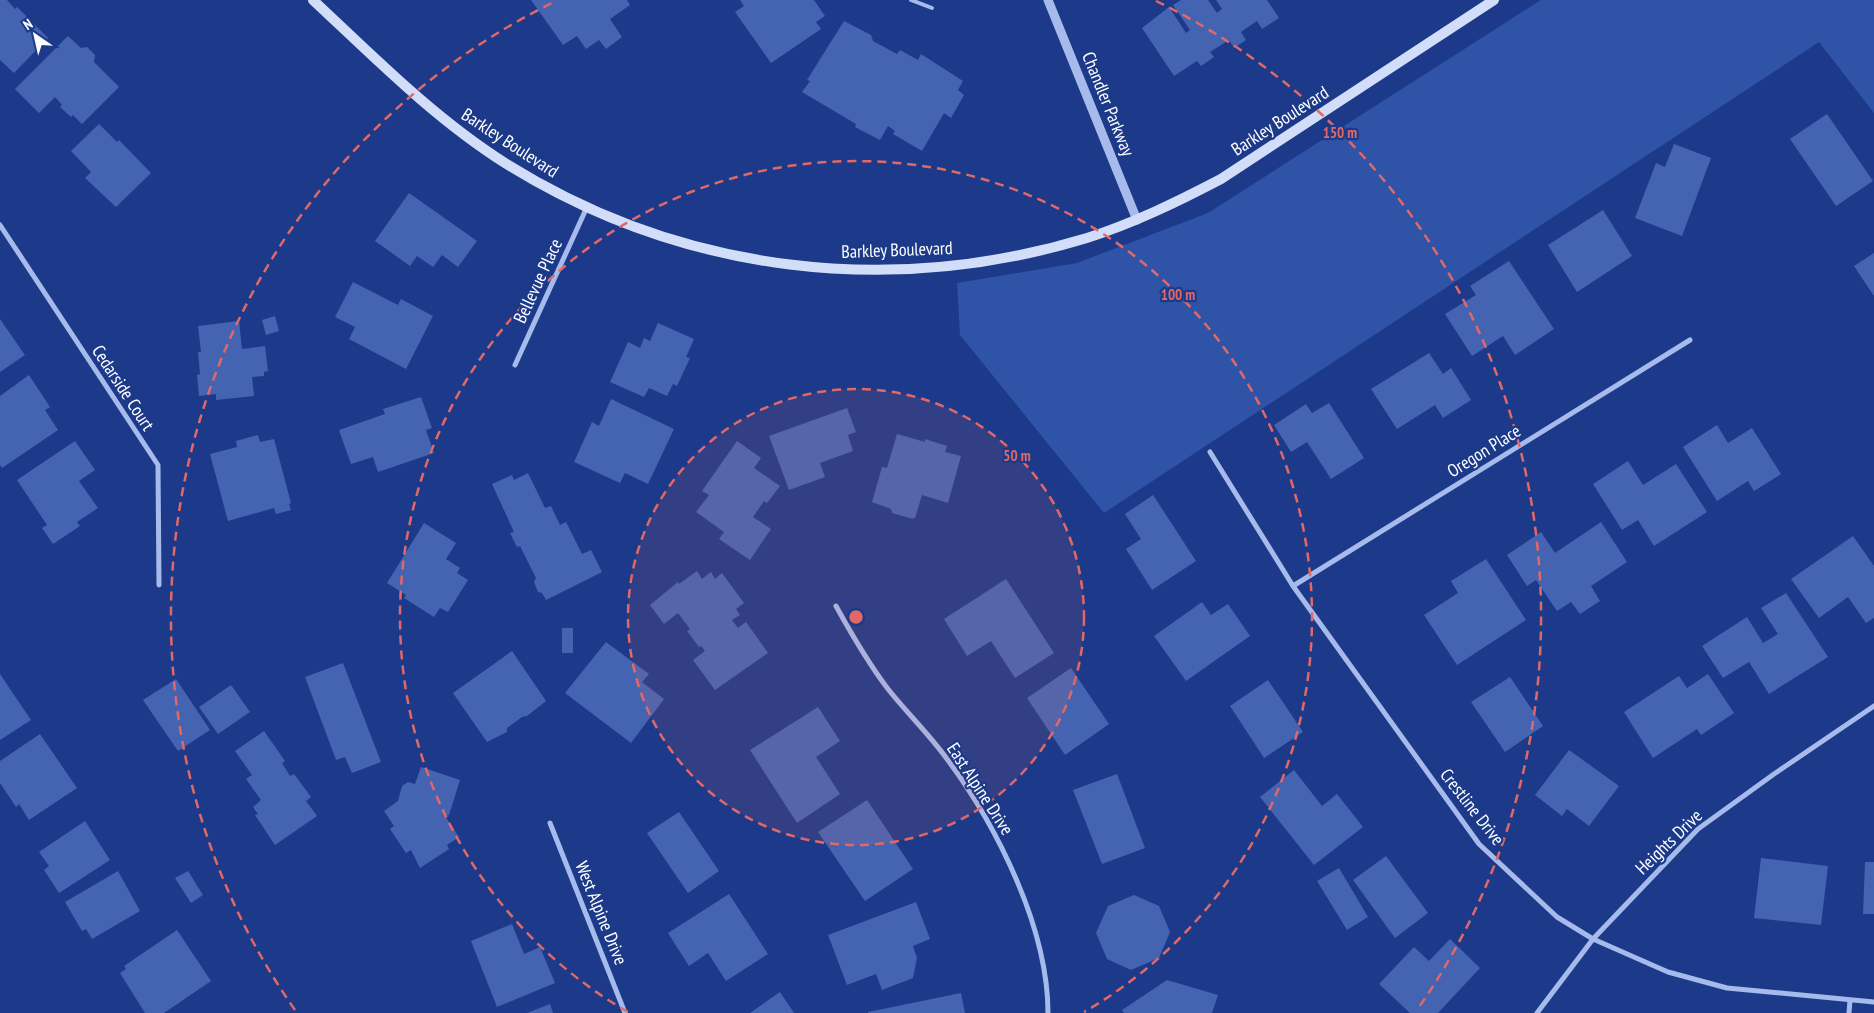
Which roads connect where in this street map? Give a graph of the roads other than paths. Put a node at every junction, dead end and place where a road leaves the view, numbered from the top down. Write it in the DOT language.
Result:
graph roads {
  1 [pos="313,0"];
  2 [pos="911,0"];
  3 [pos="1048,0"];
  4 [pos="1494,0"];
  5 [pos="932,8"];
  6 [pos="587,207"];
  7 [pos="1137,220"];
  8 [pos="0,225"];
  9 [pos="1690,340"];
  10 [pos="514,366"];
  11 [pos="1210,452"];
  12 [pos="159,585"];
  13 [pos="1293,586"];
  14 [pos="836,606"];
  15 [pos="1874,706"];
  16 [pos="550,823"];
  17 [pos="1593,939"];
  18 [pos="1850,1000"];
  19 [pos="1874,1002"];
  20 [pos="625,1013"];
  21 [pos="1048,1013"];
  22 [pos="1537,1013"];
  23 [pos="1849,1013"];
  1 -- 6 [label="main road, Barkley Boulevard"];
  2 -- 5 [label="lane"];
  3 -- 7 [label="street, Chandler Parkway"];
  4 -- 7 [label="main road, Barkley Boulevard"];
  6 -- 7 [label="main road, Barkley Boulevard"];
  6 -- 10 [label="street, Bellevue Place"];
  8 -- 12 [label="street, Cedarside Court"];
  9 -- 13 [label="street, Oregon Place"];
  11 -- 13 [label="street, Crestline Drive"];
  13 -- 17 [label="street, Crestline Drive"];
  14 -- 21 [label="street, East Alpine Drive"];
  15 -- 17 [label="street, Heights Drive"];
  16 -- 20 [label="street, West Alpine Drive"];
  17 -- 18 [label="street, Crestline Drive"];
  17 -- 22 [label="street, Heights Drive"];
  18 -- 19 [label="street, Crestline Drive"];
  18 -- 23 [label="street"];
}
